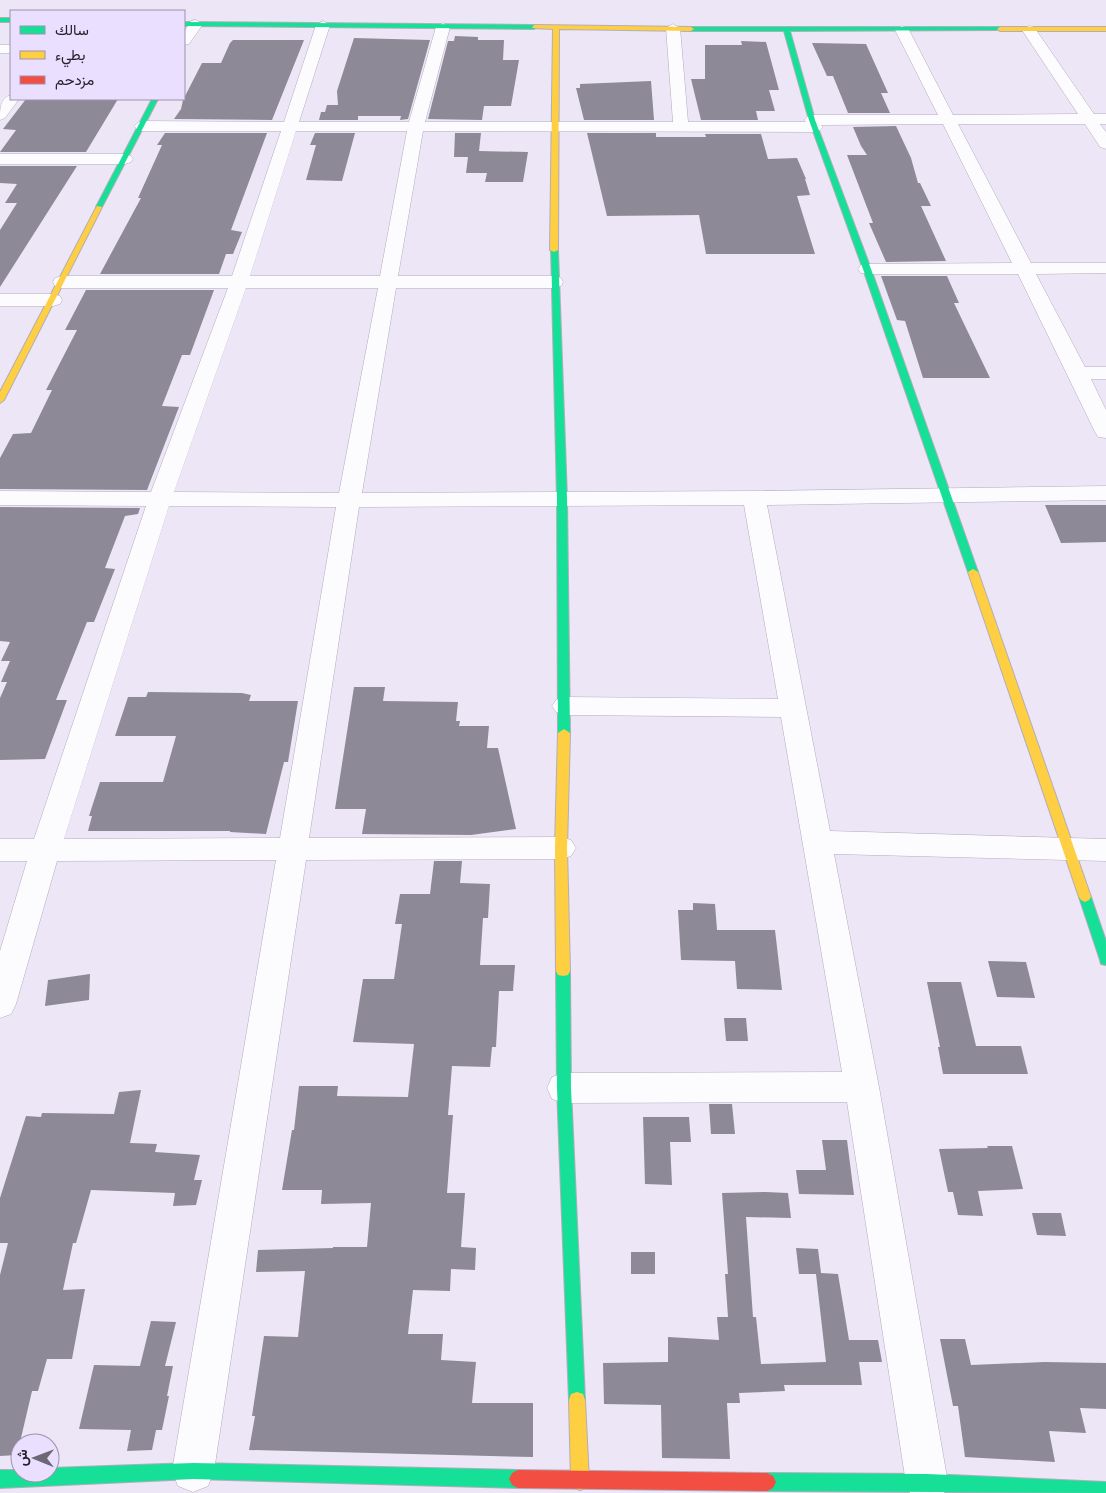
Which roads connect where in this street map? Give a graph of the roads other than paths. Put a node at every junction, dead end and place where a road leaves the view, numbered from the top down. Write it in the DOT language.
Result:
graph roads {
  1 [pos="190,24"];
  2 [pos="323,25"];
  3 [pos="443,27"];
  4 [pos="556,27"];
  5 [pos="673,28"];
  6 [pos="1106,29"];
  7 [pos="787,30"];
  8 [pos="902,30"];
  9 [pos="1030,30"];
  10 [pos="185,38"];
  11 [pos="11,100"];
  12 [pos="155,100"];
  13 [pos="0,115"];
  14 [pos="1106,119"];
  15 [pos="950,120"];
  16 [pos="1090,120"];
  17 [pos="814,124"];
  18 [pos="142,126"];
  19 [pos="289,126"];
  20 [pos="416,126"];
  21 [pos="556,127"];
  22 [pos="681,128"];
  23 [pos="1106,144"];
  24 [pos="0,159"];
  25 [pos="125,159"];
  26 [pos="1025,267"];
  27 [pos="1106,268"];
  28 [pos="867,269"];
  29 [pos="62,282"];
  30 [pos="239,282"];
  31 [pos="390,282"];
  32 [pos="554,282"];
  33 [pos="0,300"];
  34 [pos="53,300"];
  35 [pos="1078,373"];
  36 [pos="1106,373"];
  37 [pos="0,400"];
  38 [pos="1106,432"];
  39 [pos="1106,493"];
  40 [pos="944,494"];
  41 [pos="0,498"];
  42 [pos="562,498"];
  43 [pos="754,498"];
  44 [pos="160,499"];
  45 [pos="349,500"];
  46 [pos="565,706"];
  47 [pos="794,708"];
  48 [pos="816,842"];
  49 [pos="561,848"];
  50 [pos="1070,849"];
  51 [pos="0,850"];
  52 [pos="292,850"];
  53 [pos="1106,850"];
  54 [pos="45,851"];
  55 [pos="1106,960"];
  56 [pos="0,1004"];
  57 [pos="862,1087"];
  58 [pos="564,1088"];
  59 [pos="193,1471"];
  60 [pos="0,1479"];
  61 [pos="580,1481"];
  62 [pos="926,1483"];
  63 [pos="1106,1491"];
  1 -- 2 [label="street"];
  1 -- 10 [label="street"];
  2 -- 3 [label="street"];
  2 -- 19 [label="street"];
  3 -- 4 [label="street"];
  3 -- 20 [label="street"];
  4 -- 5 [label="street"];
  4 -- 21 [label="street"];
  5 -- 7 [label="street"];
  5 -- 22 [label="street"];
  6 -- 9 [label="street"];
  7 -- 8 [label="street"];
  7 -- 17 [label="street"];
  8 -- 9 [label="street"];
  8 -- 15 [label="street"];
  9 -- 16 [label="street"];
  11 -- 13 [label="street"];
  12 -- 18 [label="street"];
  14 -- 16 [label="street"];
  15 -- 16 [label="street"];
  15 -- 17 [label="street"];
  15 -- 26 [label="street"];
  16 -- 23 [label="street"];
  17 -- 22 [label="street"];
  17 -- 28 [label="street"];
  18 -- 19 [label="street"];
  18 -- 25 [label="street"];
  19 -- 20 [label="street"];
  19 -- 30 [label="street"];
  20 -- 21 [label="street"];
  20 -- 31 [label="street"];
  21 -- 22 [label="street"];
  21 -- 32 [label="street"];
  24 -- 25 [label="street"];
  25 -- 29 [label="street"];
  26 -- 27 [label="street"];
  26 -- 28 [label="street"];
  26 -- 35 [label="street"];
  28 -- 40 [label="street"];
  29 -- 30 [label="street"];
  29 -- 34 [label="street"];
  30 -- 31 [label="street"];
  30 -- 44 [label="street"];
  31 -- 32 [label="street"];
  31 -- 45 [label="street"];
  32 -- 42 [label="street"];
  33 -- 34 [label="street"];
  34 -- 37 [label="street"];
  35 -- 36 [label="street"];
  35 -- 38 [label="street"];
  39 -- 40 [label="street"];
  40 -- 43 [label="street"];
  40 -- 50 [label="street"];
  41 -- 44 [label="street"];
  42 -- 43 [label="street"];
  42 -- 45 [label="street"];
  42 -- 46 [label="street"];
  43 -- 47 [label="street"];
  44 -- 45 [label="street"];
  44 -- 54 [label="street"];
  45 -- 52 [label="street"];
  46 -- 47 [label="street"];
  46 -- 49 [label="street"];
  47 -- 48 [label="street"];
  48 -- 50 [label="street"];
  48 -- 57 [label="street"];
  49 -- 52 [label="street"];
  49 -- 58 [label="street"];
  50 -- 53 [label="street"];
  50 -- 55 [label="street"];
  51 -- 54 [label="street"];
  52 -- 54 [label="street"];
  52 -- 59 [label="street"];
  54 -- 56 [label="street"];
  57 -- 58 [label="street"];
  57 -- 62 [label="street"];
  58 -- 61 [label="street"];
  59 -- 60 [label="street"];
  59 -- 61 [label="street"];
  61 -- 62 [label="street"];
  62 -- 63 [label="street"];
}
